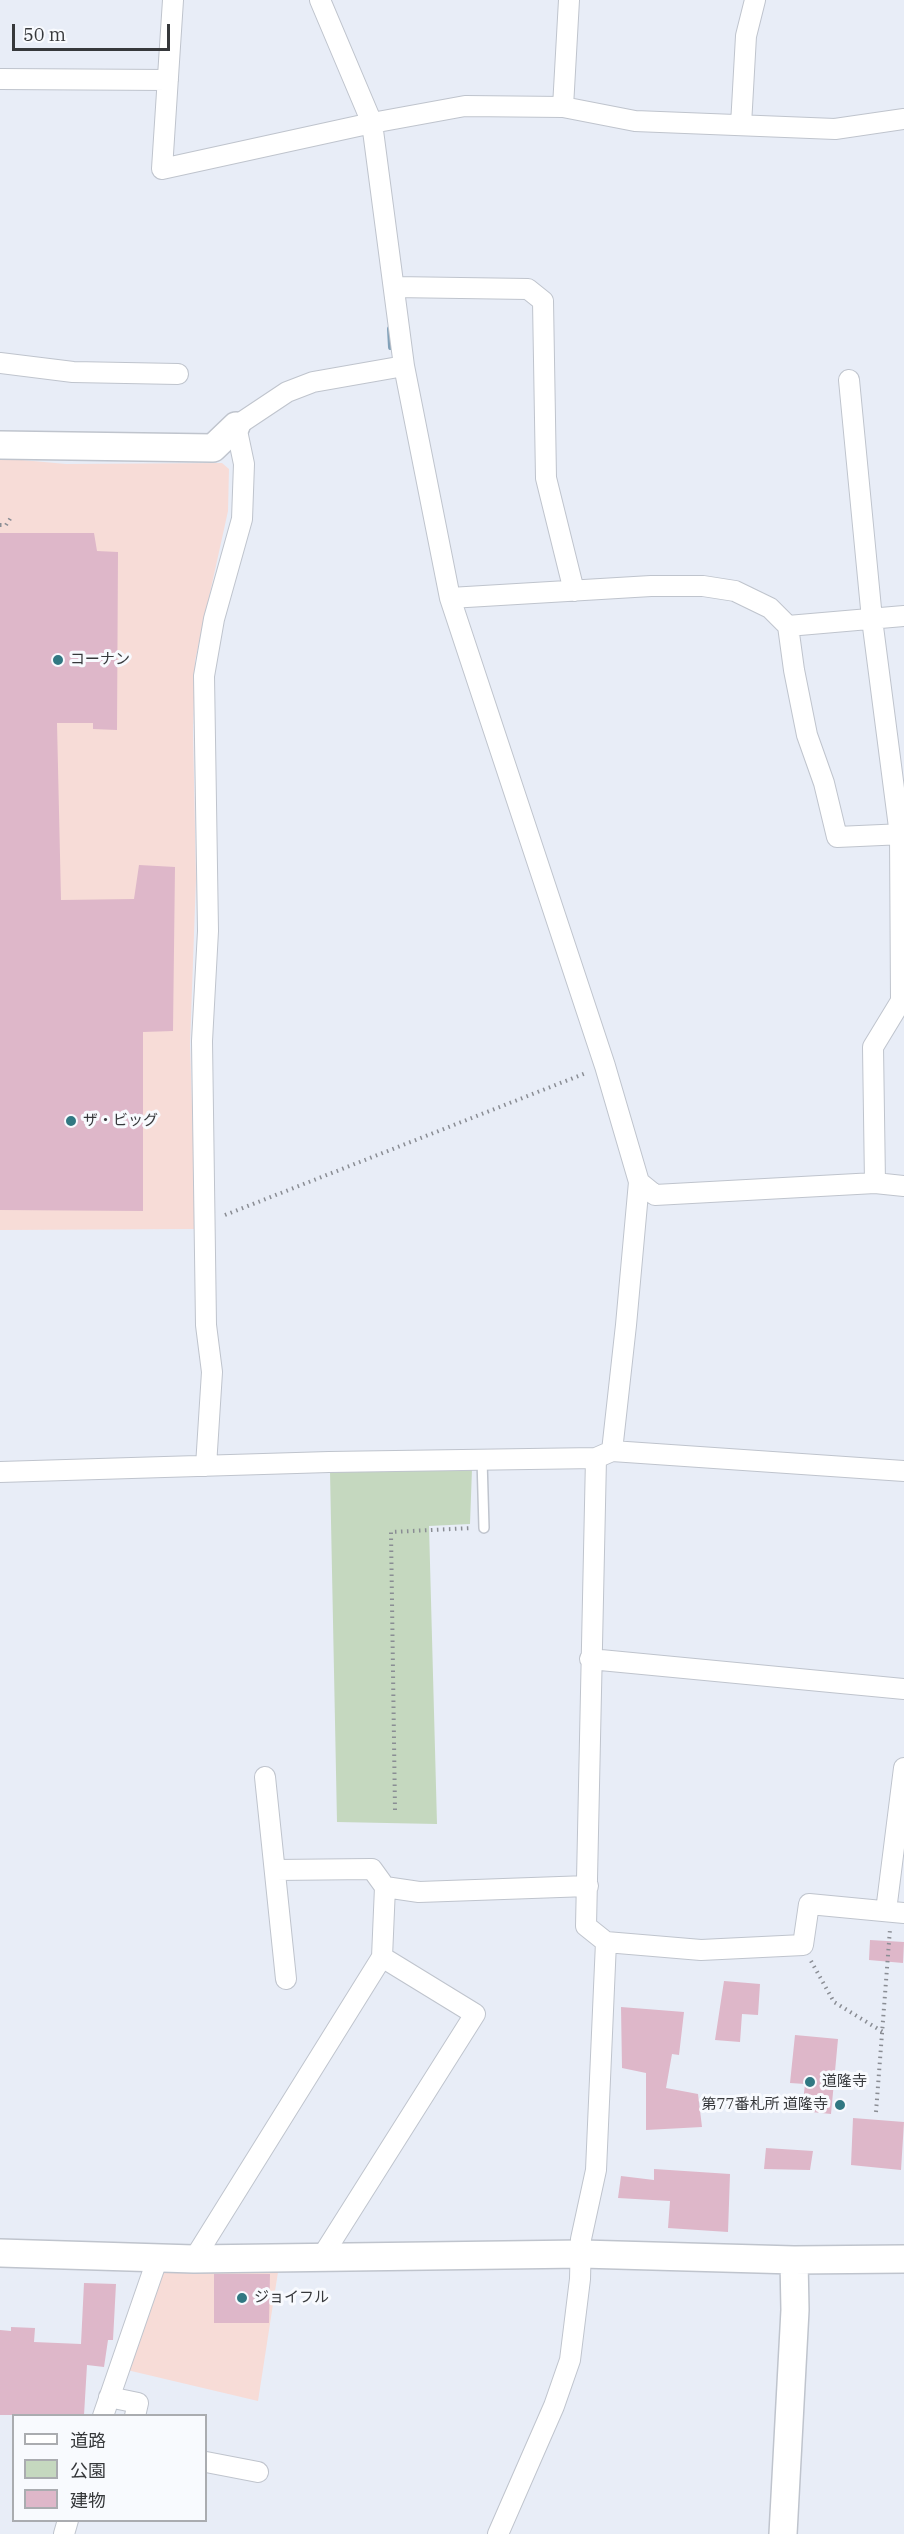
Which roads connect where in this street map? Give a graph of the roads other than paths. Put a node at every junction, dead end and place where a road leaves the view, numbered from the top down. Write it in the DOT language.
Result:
graph roads {
  1 [pos="173,0"];
  2 [pos="320,0"];
  3 [pos="568,0"];
  4 [pos="755,0"];
  5 [pos="0,79"];
  6 [pos="168,80"];
  7 [pos="563,107"];
  8 [pos="904,119"];
  9 [pos="372,123"];
  10 [pos="741,125"];
  11 [pos="394,287"];
  12 [pos="0,363"];
  13 [pos="404,366"];
  14 [pos="178,374"];
  15 [pos="849,380"];
  16 [pos="236,426"];
  17 [pos="0,445"];
  18 [pos="574,591"];
  19 [pos="450,598"];
  20 [pos="904,616"];
  21 [pos="872,619"];
  22 [pos="788,627"];
  23 [pos="902,835"];
  24 [pos="902,992"];
  25 [pos="639,1182"];
  26 [pos="875,1184"];
  27 [pos="904,1186"];
  28 [pos="604,1454"];
  29 [pos="482,1459"];
  30 [pos="206,1466"];
  31 [pos="904,1471"];
  32 [pos="0,1472"];
  33 [pos="484,1528"];
  34 [pos="590,1659"];
  35 [pos="904,1689"];
  36 [pos="904,1768"];
  37 [pos="265,1777"];
  38 [pos="901,1836"];
  39 [pos="904,1854"];
  40 [pos="275,1870"];
  41 [pos="588,1886"];
  42 [pos="385,1887"];
  43 [pos="895,1912"];
  44 [pos="606,1942"];
  45 [pos="382,1957"];
  46 [pos="286,1979"];
  47 [pos="0,2253"];
  48 [pos="582,2254"];
  49 [pos="158,2257"];
  50 [pos="321,2258"];
  51 [pos="194,2259"];
  52 [pos="904,2259"];
  53 [pos="794,2260"];
  54 [pos="106,2406"];
  55 [pos="135,2414"];
  56 [pos="207,2462"];
  57 [pos="258,2472"];
  58 [pos="498,2534"];
  59 [pos="783,2534"];
  1 -- 6 [label="street"];
  2 -- 9 [label="street"];
  3 -- 7 [label="street"];
  4 -- 10 [label="street"];
  5 -- 6 [label="street"];
  6 -- 9 [label="street"];
  7 -- 9 [label="street"];
  7 -- 10 [label="street"];
  8 -- 10 [label="street"];
  9 -- 11 [label="street"];
  11 -- 13 [label="street"];
  11 -- 18 [label="street"];
  12 -- 14 [label="street"];
  13 -- 16 [label="street"];
  13 -- 19 [label="street"];
  15 -- 21 [label="street"];
  16 -- 17 [label="street"];
  16 -- 30 [label="street"];
  18 -- 19 [label="street"];
  18 -- 22 [label="street"];
  19 -- 25 [label="street"];
  20 -- 21 [label="street"];
  21 -- 22 [label="street"];
  21 -- 23 [label="street"];
  22 -- 23 [label="street"];
  23 -- 24 [label="street"];
  24 -- 26 [label="street"];
  25 -- 26 [label="street"];
  25 -- 28 [label="street"];
  26 -- 27 [label="street"];
  28 -- 29 [label="street"];
  28 -- 31 [label="street"];
  28 -- 34 [label="street"];
  29 -- 30 [label="street"];
  29 -- 33 [label="lane"];
  30 -- 32 [label="street"];
  34 -- 35 [label="street"];
  34 -- 41 [label="street"];
  36 -- 38 [label="street"];
  37 -- 40 [label="street"];
  38 -- 39 [label="street"];
  38 -- 43 [label="street"];
  40 -- 42 [label="street"];
  40 -- 46 [label="street"];
  41 -- 42 [label="street"];
  41 -- 44 [label="street"];
  42 -- 45 [label="street"];
  43 -- 44 [label="street"];
  44 -- 48 [label="street"];
  45 -- 50 [label="street"];
  45 -- 51 [label="street"];
  47 -- 49 [label="street"];
  48 -- 50 [label="street"];
  48 -- 53 [label="street"];
  48 -- 58 [label="street"];
  49 -- 51 [label="street"];
  49 -- 54 [label="street"];
  50 -- 51 [label="street"];
  52 -- 53 [label="street"];
  53 -- 59 [label="street"];
  54 -- 55 [label="street"];
  56 -- 57 [label="street"];
}
